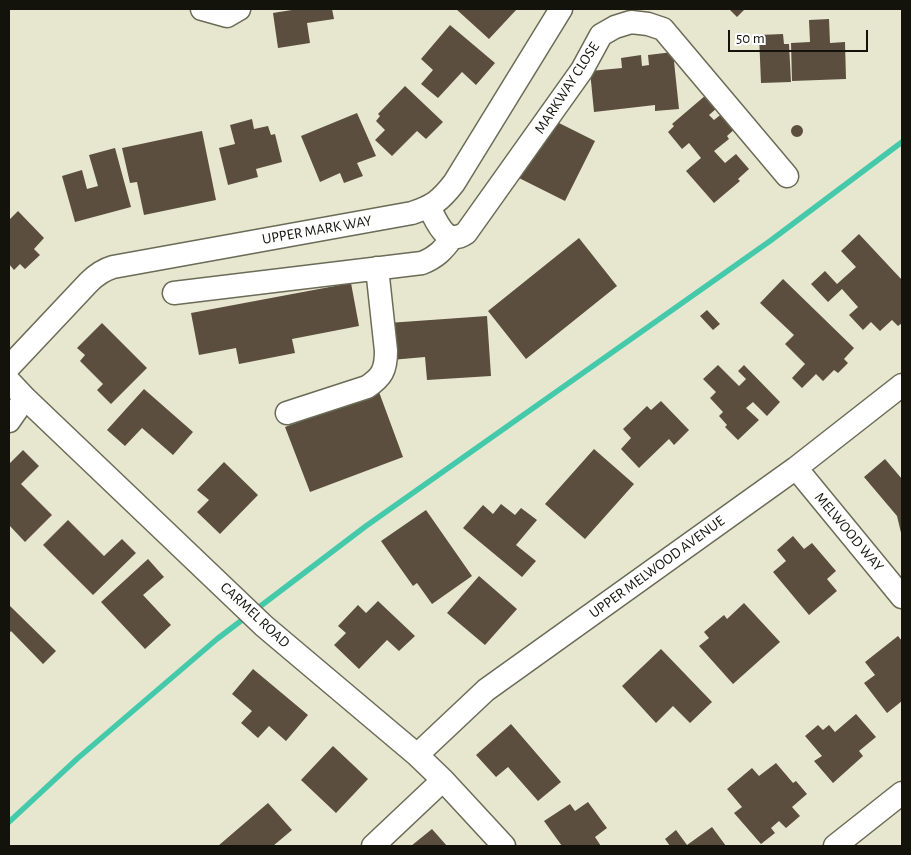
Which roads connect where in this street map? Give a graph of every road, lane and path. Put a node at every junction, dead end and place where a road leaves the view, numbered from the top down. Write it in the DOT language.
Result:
graph roads {
  1 [pos="202,9"];
  2 [pos="239,9"];
  3 [pos="561,9"];
  4 [pos="787,176"];
  5 [pos="429,208"];
  6 [pos="453,238"];
  7 [pos="377,268"];
  8 [pos="174,293"];
  9 [pos="9,367"];
  10 [pos="9,381"];
  11 [pos="902,386"];
  12 [pos="25,398"];
  13 [pos="288,413"];
  14 [pos="9,421"];
  15 [pos="796,468"];
  16 [pos="902,597"];
  17 [pos="418,755"];
  18 [pos="443,780"];
  19 [pos="902,793"];
  20 [pos="373,846"];
  21 [pos="504,846"];
  22 [pos="835,846"];
  1 -- 2 [label="street"];
  3 -- 5 [label="street, UPPER MARK WAY"];
  4 -- 6 [label="street, MARKWAY CLOSE"];
  5 -- 6 [label="street"];
  5 -- 9 [label="street, UPPER MARK WAY"];
  6 -- 7 [label="street, MARKWAY CLOSE"];
  7 -- 8 [label="street, MARKWAY CLOSE"];
  7 -- 13 [label="street"];
  10 -- 12 [label="street, CARMEL ROAD"];
  11 -- 15 [label="street, UPPER MELWOOD AVENUE"];
  12 -- 14 [label="street"];
  12 -- 17 [label="street, CARMEL ROAD"];
  15 -- 16 [label="street, MELWOOD WAY"];
  15 -- 17 [label="street, UPPER MELWOOD AVENUE"];
  17 -- 18 [label="street, CARMEL ROAD"];
  18 -- 20 [label="street"];
  18 -- 21 [label="street, CARMEL ROAD"];
  19 -- 22 [label="street"];
}
